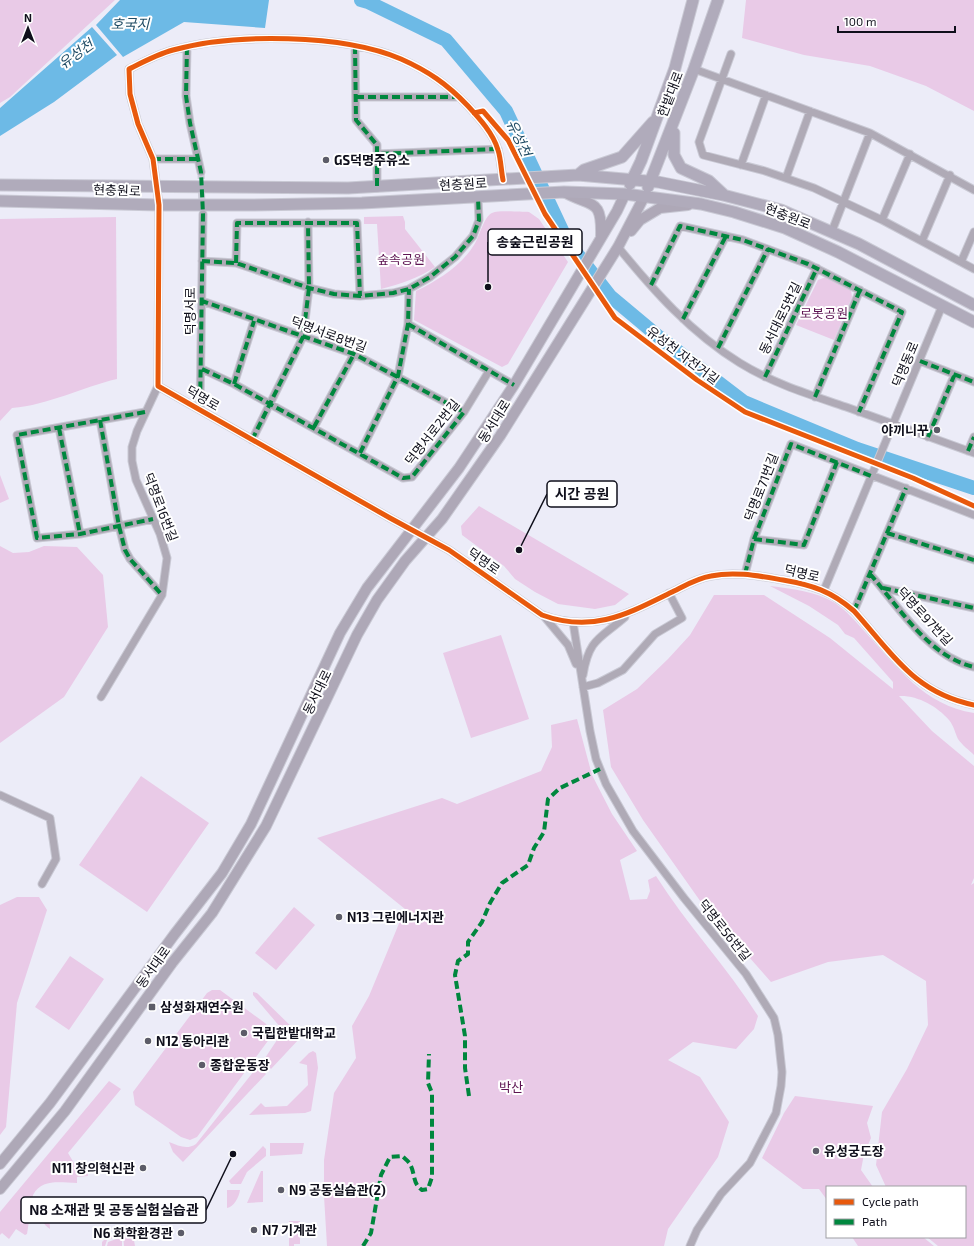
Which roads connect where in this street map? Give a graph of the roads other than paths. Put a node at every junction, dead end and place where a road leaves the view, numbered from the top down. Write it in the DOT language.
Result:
graph roads {
  1 [pos="693,0"];
  2 [pos="718,0"];
  3 [pos="355,46"];
  4 [pos="187,47"];
  5 [pos="731,54"];
  6 [pos="694,69"];
  7 [pos="721,78"];
  8 [pos="766,95"];
  9 [pos="356,97"];
  10 [pos="459,97"];
  11 [pos="810,111"];
  12 [pos="655,121"];
  13 [pos="674,122"];
  14 [pos="870,133"];
  15 [pos="498,149"];
  16 [pos="377,154"];
  17 [pos="910,154"];
  18 [pos="153,159"];
  19 [pos="198,159"];
  20 [pos="741,165"];
  21 [pos="201,172"];
  22 [pos="578,175"];
  23 [pos="950,175"];
  24 [pos="786,178"];
  25 [pos="503,180"];
  26 [pos="632,180"];
  27 [pos="650,182"];
  28 [pos="0,185"];
  29 [pos="158,188"];
  30 [pos="377,188"];
  31 [pos="974,190"];
  32 [pos="564,192"];
  33 [pos="625,194"];
  34 [pos="724,195"];
  35 [pos="644,197"];
  36 [pos="478,198"];
  37 [pos="0,201"];
  38 [pos="843,201"];
  39 [pos="701,204"];
  40 [pos="159,205"];
  41 [pos="202,214"];
  42 [pos="882,220"];
  43 [pos="308,222"];
  44 [pos="832,231"];
  45 [pos="974,232"];
  46 [pos="601,236"];
  47 [pos="726,236"];
  48 [pos="922,241"];
  49 [pos="768,249"];
  50 [pos="616,250"];
  51 [pos="202,261"];
  52 [pos="236,262"];
  53 [pos="961,262"];
  54 [pos="817,268"];
  55 [pos="974,269"];
  56 [pos="651,285"];
  57 [pos="309,288"];
  58 [pos="409,289"];
  59 [pos="860,290"];
  60 [pos="360,296"];
  61 [pos="202,301"];
  62 [pos="974,305"];
  63 [pos="942,306"];
  64 [pos="683,319"];
  65 [pos="254,321"];
  66 [pos="974,322"];
  67 [pos="408,324"];
  68 [pos="303,337"];
  69 [pos="718,348"];
  70 [pos="354,354"];
  71 [pos="920,361"];
  72 [pos="202,369"];
  73 [pos="490,371"];
  74 [pos="398,376"];
  75 [pos="954,376"];
  76 [pos="765,377"];
  77 [pos="974,382"];
  78 [pos="234,384"];
  79 [pos="514,385"];
  80 [pos="158,386"];
  81 [pos="815,397"];
  82 [pos="270,404"];
  83 [pos="200,409"];
  84 [pos="146,412"];
  85 [pos="464,412"];
  86 [pos="859,412"];
  87 [pos="100,420"];
  88 [pos="893,424"];
  89 [pos="59,428"];
  90 [pos="314,428"];
  91 [pos="974,436"];
  92 [pos="928,437"];
  93 [pos="252,440"];
  94 [pos="971,452"];
  95 [pos="360,453"];
  96 [pos="837,462"];
  97 [pos="873,473"];
  98 [pos="906,488"];
  99 [pos="974,515"];
  100 [pos="153,519"];
  101 [pos="119,526"];
  102 [pos="411,529"];
  103 [pos="887,533"];
  104 [pos="80,534"];
  105 [pos="426,537"];
  106 [pos="754,539"];
  107 [pos="974,560"];
  108 [pos="745,574"];
  109 [pos="870,574"];
  110 [pos="883,588"];
  111 [pos="824,590"];
  112 [pos="669,593"];
  113 [pos="162,594"];
  114 [pos="974,608"];
  115 [pos="854,611"];
  116 [pos="629,614"];
  117 [pos="542,615"];
  118 [pos="573,622"];
  119 [pos="974,667"];
  120 [pos="582,684"];
  121 [pos="101,696"];
  122 [pos="974,705"];
  123 [pos="0,795"];
  124 [pos="42,884"];
  125 [pos="0,1164"];
  126 [pos="0,1189"];
  127 [pos="690,1246"];
  1 -- 12 [label="main road, 한밭대로"];
  2 -- 6 [label="main road, 한밭대로"];
  3 -- 4 [label="street"];
  3 -- 9 [label="street"];
  3 -- 10 [label="street"];
  4 -- 18 [label="street"];
  4 -- 19 [label="street"];
  5 -- 7 [label="street"];
  6 -- 7 [label="street"];
  6 -- 13 [label="main road, 한밭대로"];
  7 -- 8 [label="street"];
  7 -- 20 [label="street"];
  8 -- 11 [label="street"];
  8 -- 20 [label="street"];
  9 -- 10 [label="street"];
  9 -- 16 [label="street"];
  10 -- 15 [label="street"];
  11 -- 14 [label="street"];
  11 -- 24 [label="street"];
  12 -- 22 [label="main road"];
  12 -- 26 [label="main road, 한밭대로"];
  13 -- 27 [label="main road, 한밭대로"];
  13 -- 34 [label="main road"];
  14 -- 17 [label="street"];
  14 -- 38 [label="street"];
  15 -- 16 [label="street"];
  15 -- 25 [label="street"];
  16 -- 30 [label="street"];
  17 -- 23 [label="street"];
  17 -- 42 [label="street"];
  18 -- 19 [label="street"];
  18 -- 29 [label="street"];
  19 -- 21 [label="street"];
  20 -- 24 [label="street"];
  22 -- 25 [label="main road, 현충원로"];
  22 -- 26 [label="main road, 현충원로"];
  23 -- 31 [label="street"];
  23 -- 48 [label="street"];
  24 -- 38 [label="street"];
  25 -- 30 [label="main road, 현충원로"];
  26 -- 27 [label="main road, 현충원로"];
  26 -- 33 [label="main road, 한밭대로"];
  27 -- 34 [label="main road, 현충원로"];
  27 -- 35 [label="main road, 한밭대로"];
  28 -- 29 [label="main road, 현충원로"];
  29 -- 30 [label="main road, 현충원로"];
  29 -- 40 [label="street"];
  32 -- 33 [label="main road, 현충원로"];
  32 -- 36 [label="main road, 현충원로"];
  32 -- 46 [label="street"];
  33 -- 35 [label="main road, 현충원로"];
  33 -- 46 [label="street, 동서대로"];
  34 -- 44 [label="main road, 현충원로"];
  35 -- 39 [label="main road, 현충원로"];
  35 -- 50 [label="street, 동서대로"];
  36 -- 40 [label="main road, 현충원로"];
  36 -- 58 [label="street"];
  37 -- 40 [label="main road, 현충원로"];
  38 -- 42 [label="street"];
  38 -- 44 [label="street"];
  39 -- 50 [label="street"];
  39 -- 63 [label="main road, 현충원로"];
  40 -- 80 [label="street"];
  41 -- 51 [label="street, 덕명서로"];
  42 -- 48 [label="street"];
  43 -- 52 [label="street"];
  43 -- 57 [label="street"];
  43 -- 60 [label="street"];
  44 -- 62 [label="main road, 현충원로"];
  45 -- 53 [label="street"];
  46 -- 79 [label="street, 동서대로"];
  47 -- 49 [label="street"];
  47 -- 56 [label="street"];
  47 -- 64 [label="street"];
  48 -- 53 [label="street"];
  49 -- 54 [label="street"];
  49 -- 69 [label="street"];
  50 -- 56 [label="street, 동서대로5번길"];
  50 -- 105 [label="street, 동서대로"];
  51 -- 52 [label="street"];
  51 -- 61 [label="street, 덕명서로"];
  52 -- 57 [label="street"];
  53 -- 55 [label="street"];
  54 -- 59 [label="street"];
  54 -- 76 [label="street, 동서대로5번길"];
  56 -- 64 [label="street, 동서대로5번길"];
  57 -- 60 [label="street"];
  57 -- 68 [label="street"];
  58 -- 60 [label="street"];
  58 -- 67 [label="street"];
  59 -- 81 [label="street"];
  59 -- 86 [label="street"];
  61 -- 65 [label="street, 덕명서로8번길"];
  61 -- 72 [label="street, 덕명서로"];
  63 -- 66 [label="main road, 현충원로"];
  63 -- 71 [label="street, 덕명동로"];
  64 -- 69 [label="street, 동서대로5번길"];
  65 -- 68 [label="street, 덕명서로8번길"];
  65 -- 78 [label="street"];
  67 -- 73 [label="street"];
  67 -- 74 [label="street"];
  68 -- 70 [label="street, 덕명서로8번길"];
  68 -- 82 [label="street"];
  69 -- 76 [label="street, 동서대로5번길"];
  70 -- 74 [label="street, 덕명서로8번길"];
  70 -- 90 [label="street"];
  71 -- 75 [label="street"];
  71 -- 88 [label="street, 덕명동로"];
  72 -- 78 [label="street, 덕명서로2번길"];
  72 -- 83 [label="street, 덕명서로"];
  73 -- 79 [label="street"];
  73 -- 85 [label="street, 덕명서로2번길"];
  74 -- 85 [label="street, 덕명서로8번길"];
  74 -- 95 [label="street"];
  75 -- 77 [label="street"];
  75 -- 92 [label="street"];
  76 -- 81 [label="street, 동서대로5번길"];
  78 -- 82 [label="street, 덕명서로2번길"];
  79 -- 102 [label="street, 동서대로"];
  80 -- 83 [label="street, 덕명로"];
  80 -- 84 [label="street, 덕명로16번길"];
  81 -- 86 [label="street, 동서대로5번길"];
  82 -- 90 [label="street, 덕명서로2번길"];
  82 -- 93 [label="street"];
  83 -- 93 [label="street, 덕명로"];
  84 -- 87 [label="street"];
  84 -- 100 [label="street, 덕명로16번길"];
  85 -- 95 [label="street, 덕명서로2번길"];
  86 -- 88 [label="street, 동서대로5번길"];
  87 -- 89 [label="street"];
  87 -- 101 [label="street"];
  88 -- 92 [label="street, 동서대로5번길"];
  88 -- 97 [label="street, 덕명동로"];
  89 -- 104 [label="street"];
  89 -- 104 [label="street"];
  90 -- 95 [label="street, 덕명서로2번길"];
  91 -- 94 [label="street"];
  92 -- 94 [label="street, 동서대로5번길"];
  93 -- 102 [label="street, 덕명로"];
  96 -- 97 [label="street, 덕명로71번길"];
  96 -- 106 [label="street, 덕명로71번길"];
  96 -- 106 [label="street, 덕명로71번길"];
  97 -- 98 [label="street, 덕명로71번길"];
  97 -- 111 [label="street"];
  98 -- 99 [label="street, 덕명로71번길"];
  98 -- 103 [label="street"];
  100 -- 101 [label="street"];
  100 -- 113 [label="street, 덕명로16번길"];
  101 -- 104 [label="street"];
  101 -- 113 [label="street"];
  102 -- 105 [label="street, 덕명로"];
  102 -- 125 [label="street, 동서대로"];
  103 -- 107 [label="street"];
  103 -- 109 [label="street"];
  105 -- 117 [label="street, 덕명로"];
  105 -- 126 [label="street, 동서대로"];
  106 -- 108 [label="street, 덕명로71번길"];
  108 -- 111 [label="street, 덕명로"];
  108 -- 112 [label="street, 덕명로"];
  109 -- 110 [label="street, 덕명로97번길"];
  109 -- 115 [label="street"];
  110 -- 114 [label="street, 덕명로97번길"];
  110 -- 119 [label="street, 덕명로97번길"];
  111 -- 115 [label="street, 덕명로"];
  112 -- 116 [label="street, 덕명로"];
  112 -- 120 [label="street"];
  113 -- 121 [label="street, 덕명로16번길"];
  115 -- 122 [label="street, 덕명로"];
  116 -- 118 [label="street, 덕명로"];
  116 -- 120 [label="street"];
  117 -- 118 [label="street, 덕명로"];
  117 -- 120 [label="street"];
  118 -- 120 [label="street, 덕명로56번길"];
  120 -- 127 [label="street, 덕명로56번길"];
  123 -- 124 [label="street"];
}
